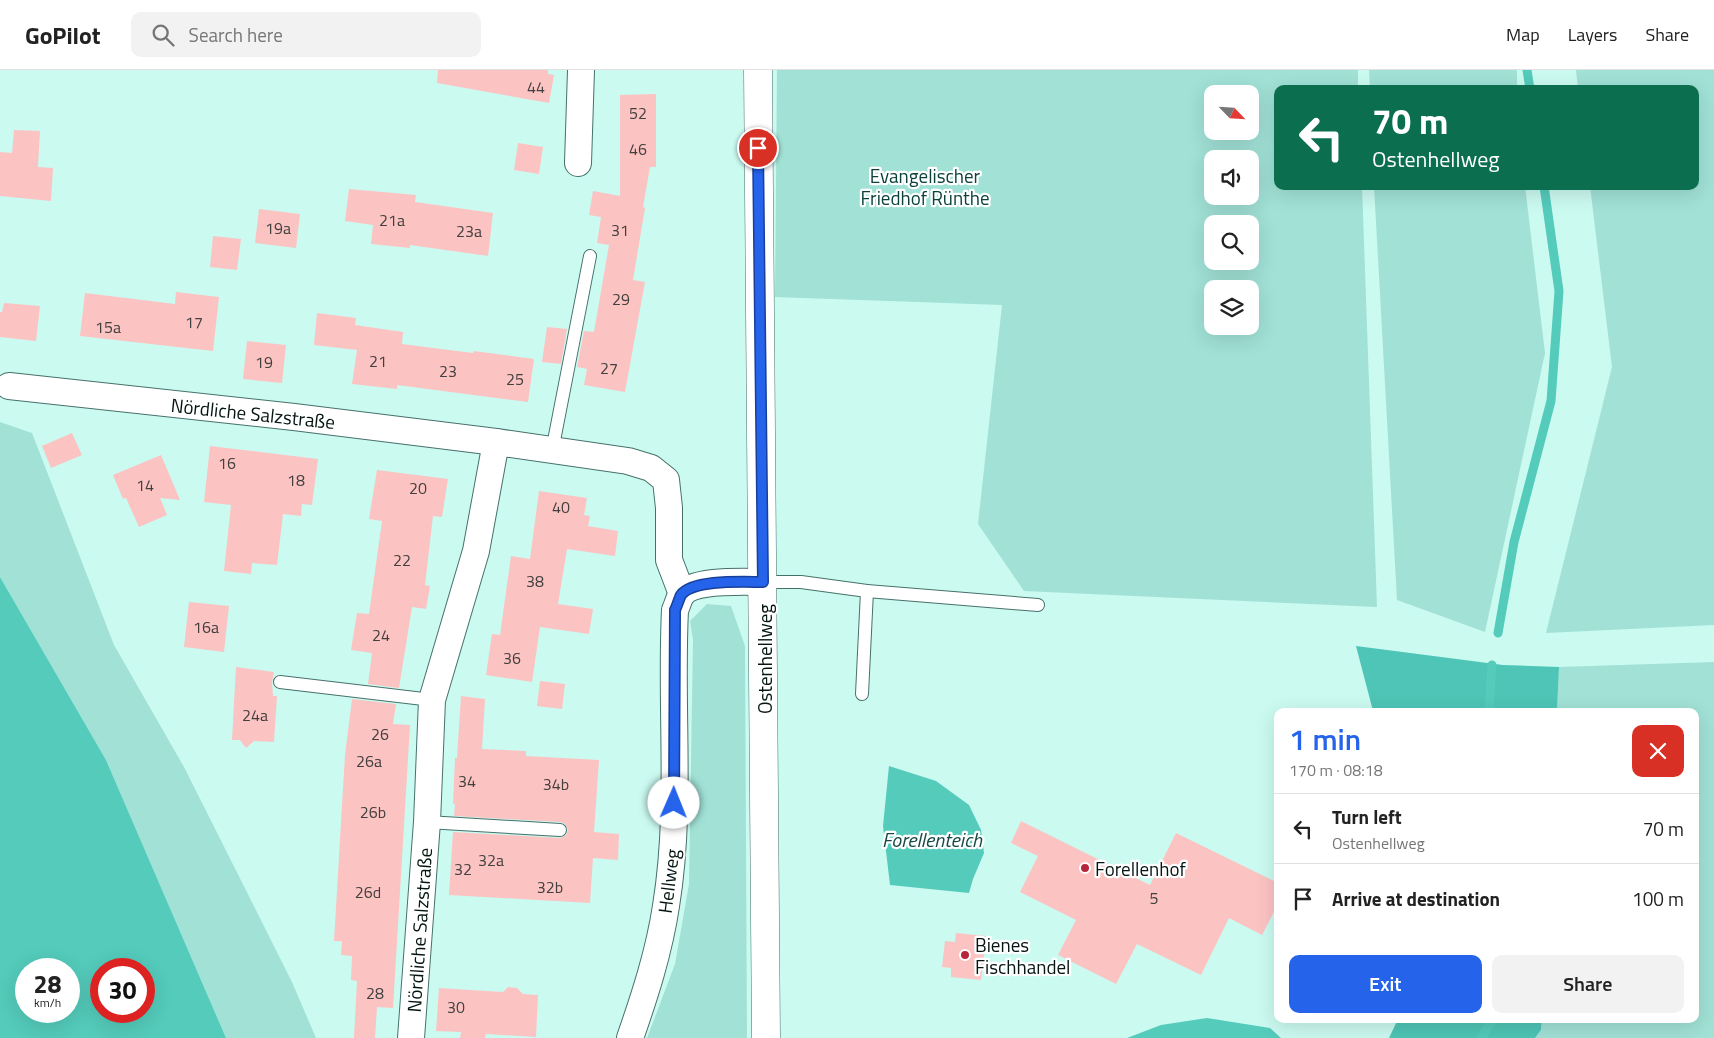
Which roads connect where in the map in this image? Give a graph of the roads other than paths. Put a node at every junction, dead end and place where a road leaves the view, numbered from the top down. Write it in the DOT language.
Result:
graph roads {
  1 [pos="581,70"];
  2 [pos="758,70"];
  3 [pos="578,163"];
  4 [pos="590,256"];
  5 [pos="9,386"];
  6 [pos="496,442"];
  7 [pos="552,451"];
  8 [pos="763,582"];
  9 [pos="867,591"];
  10 [pos="682,594"];
  11 [pos="1038,605"];
  12 [pos="280,682"];
  13 [pos="862,694"];
  14 [pos="432,700"];
  15 [pos="427,822"];
  16 [pos="560,830"];
  17 [pos="411,1038"];
  18 [pos="630,1038"];
  19 [pos="766,1038"];
  1 -- 3 [label="street"];
  2 -- 8 [label="main road, Ostenhellweg"];
  4 -- 7 [label="lane"];
  5 -- 6 [label="street, Nördliche Salzstraße"];
  6 -- 7 [label="street, Nördliche Salzstraße"];
  6 -- 14 [label="street, Nördliche Salzstraße"];
  7 -- 10 [label="street, Nördliche Salzstraße"];
  8 -- 9 [label="lane"];
  8 -- 10 [label="street"];
  8 -- 19 [label="main road, Ostenhellweg"];
  9 -- 11 [label="lane"];
  9 -- 13 [label="lane"];
  10 -- 18 [label="street, Hellweg"];
  12 -- 14 [label="lane"];
  14 -- 15 [label="street, Nördliche Salzstraße"];
  15 -- 16 [label="lane, Nördliche Salzstraße"];
  15 -- 17 [label="street, Nördliche Salzstraße"];
}
